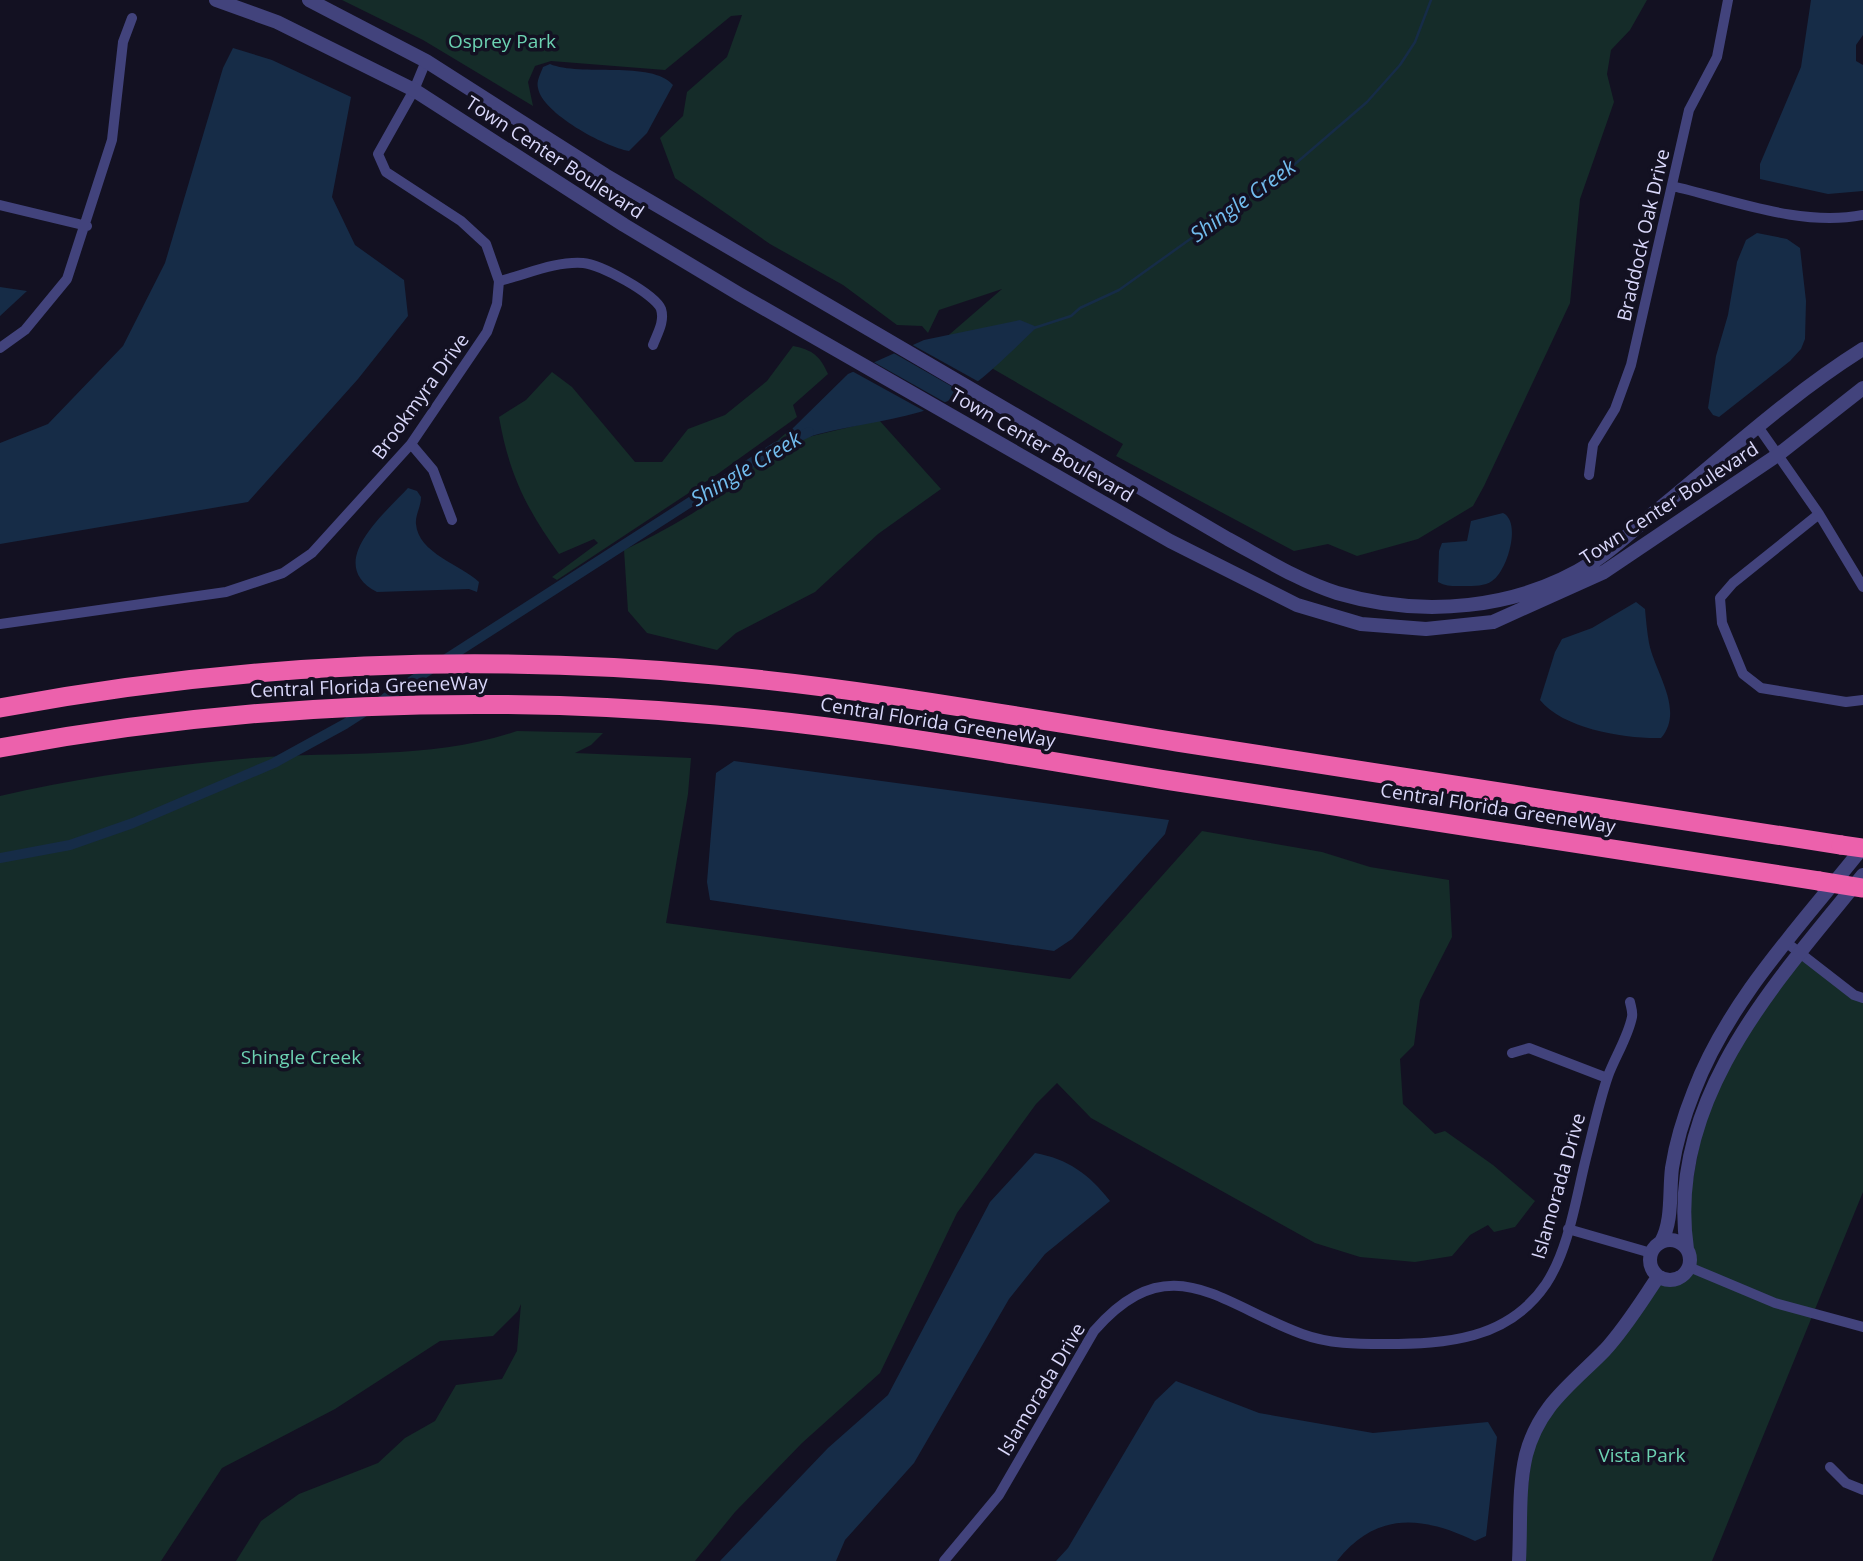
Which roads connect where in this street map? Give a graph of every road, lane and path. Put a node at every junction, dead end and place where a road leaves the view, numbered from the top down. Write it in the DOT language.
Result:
graph roads {
  1 [pos="216,0"];
  2 [pos="309,0"];
  3 [pos="1728,0"];
  4 [pos="132,18"];
  5 [pos="426,61"];
  6 [pos="414,90"];
  7 [pos="1672,186"];
  8 [pos="0,205"];
  9 [pos="1863,215"];
  10 [pos="87,226"];
  11 [pos="499,281"];
  12 [pos="653,345"];
  13 [pos="0,348"];
  14 [pos="1863,349"];
  15 [pos="1863,388"];
  16 [pos="1759,428"];
  17 [pos="411,444"];
  18 [pos="1779,454"];
  19 [pos="1589,475"];
  20 [pos="1819,514"];
  21 [pos="452,520"];
  22 [pos="1863,587"];
  23 [pos="0,624"];
  24 [pos="1863,699"];
  25 [pos="0,708"];
  26 [pos="0,748"];
  27 [pos="1863,848"];
  28 [pos="1863,875"];
  29 [pos="1863,888"];
  30 [pos="1787,943"];
  31 [pos="1799,954"];
  32 [pos="1863,998"];
  33 [pos="1630,1002"];
  34 [pos="1511,1053"];
  35 [pos="1607,1079"];
  36 [pos="1568,1229"];
  37 [pos="1661,1242"];
  38 [pos="1687,1249"];
  39 [pos="1651,1253"];
  40 [pos="1689,1267"];
  41 [pos="1658,1277"];
  42 [pos="1863,1327"];
  43 [pos="1830,1467"];
  44 [pos="1863,1490"];
  45 [pos="944,1561"];
  46 [pos="1519,1561"];
  1 -- 6 [label="street, Town Center Boulevard"];
  2 -- 5 [label="street, Town Center Boulevard"];
  3 -- 7 [label="street, Braddock Oak Drive"];
  4 -- 10 [label="street"];
  5 -- 6 [label="street, Brookmyra Drive"];
  5 -- 16 [label="street, Town Center Boulevard"];
  6 -- 11 [label="street, Brookmyra Drive"];
  6 -- 18 [label="street, Town Center Boulevard"];
  7 -- 9 [label="street"];
  7 -- 19 [label="street, Braddock Oak Drive"];
  8 -- 10 [label="street"];
  10 -- 13 [label="street"];
  11 -- 12 [label="street"];
  11 -- 17 [label="street, Brookmyra Drive"];
  14 -- 16 [label="street, Town Center Boulevard"];
  15 -- 18 [label="street, Town Center Boulevard"];
  16 -- 18 [label="street"];
  17 -- 21 [label="street"];
  17 -- 23 [label="street, Brookmyra Drive"];
  18 -- 20 [label="street"];
  20 -- 22 [label="street"];
  20 -- 24 [label="street"];
  25 -- 27 [label="highway, Central Florida GreeneWay, bridge"];
  26 -- 29 [label="highway, Central Florida GreeneWay, bridge"];
  27 -- 30 [label="street"];
  28 -- 31 [label="street"];
  30 -- 31 [label="street"];
  30 -- 37 [label="street"];
  31 -- 32 [label="street"];
  31 -- 38 [label="street"];
  33 -- 35 [label="street, Islamorada Drive"];
  34 -- 35 [label="street"];
  35 -- 36 [label="street, Islamorada Drive"];
  36 -- 39 [label="street"];
  36 -- 45 [label="street, Islamorada Drive"];
  37 -- 38 [label="street"];
  37 -- 39 [label="street"];
  38 -- 40 [label="street"];
  39 -- 41 [label="street"];
  40 -- 41 [label="street"];
  40 -- 42 [label="street"];
  41 -- 46 [label="street"];
  43 -- 44 [label="street"];
}
